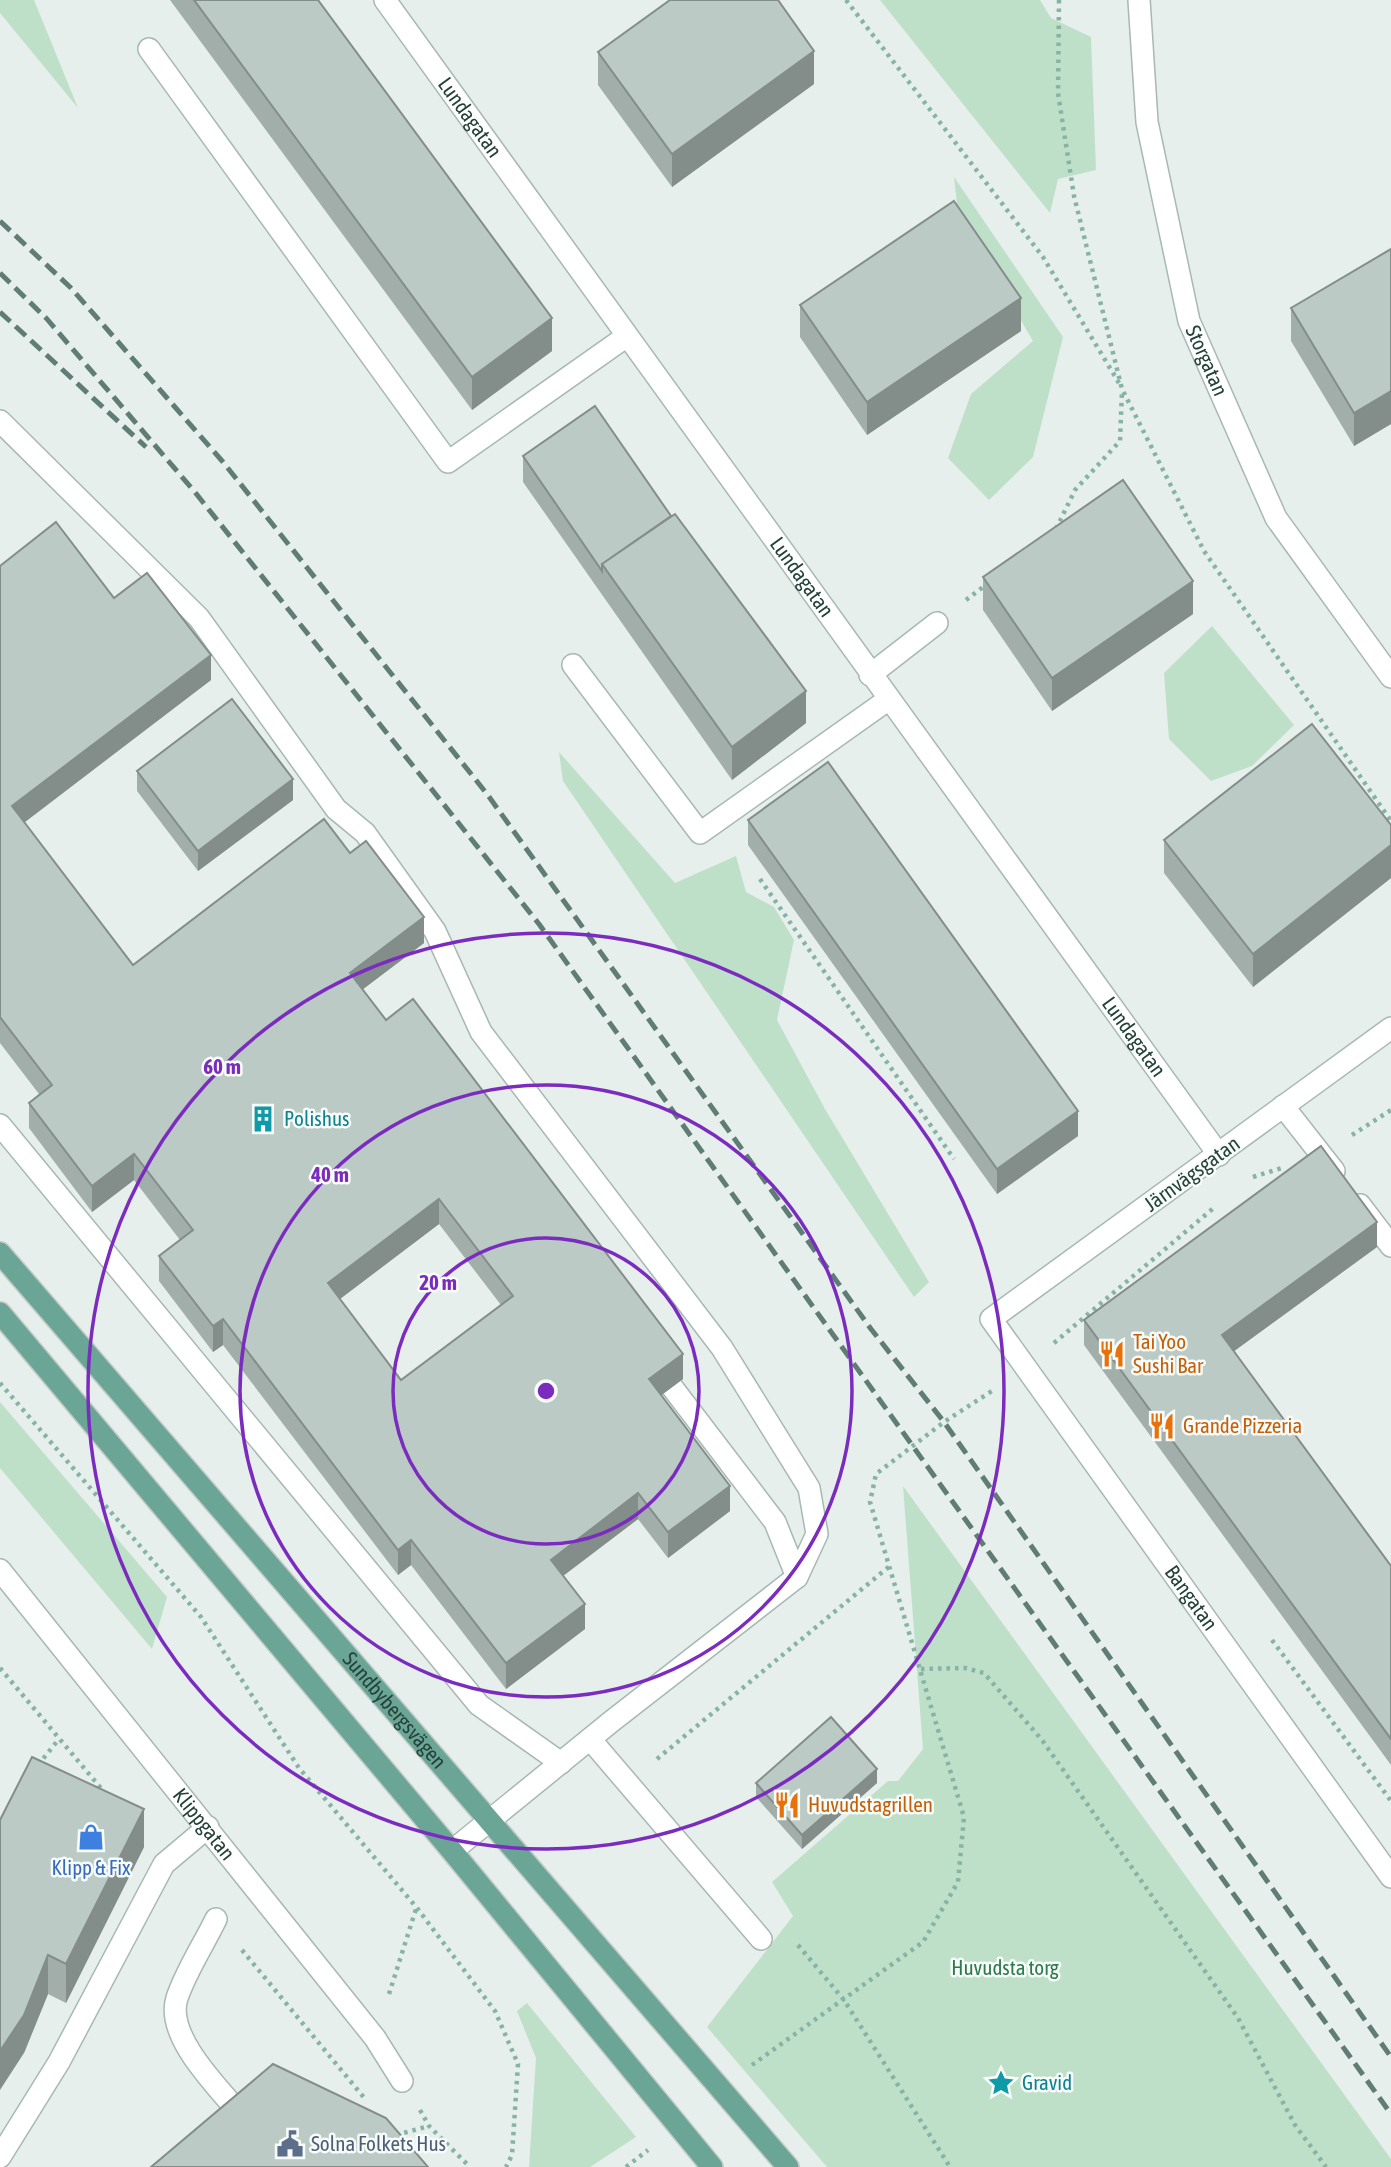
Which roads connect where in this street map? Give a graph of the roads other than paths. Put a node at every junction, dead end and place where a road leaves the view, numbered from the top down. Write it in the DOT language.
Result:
graph roads {
  1 [pos="385,0"];
  2 [pos="1139,0"];
  3 [pos="149,49"];
  4 [pos="627,336"];
  5 [pos="0,421"];
  6 [pos="937,623"];
  7 [pos="573,664"];
  8 [pos="870,675"];
  9 [pos="1391,677"];
  10 [pos="889,699"];
  11 [pos="1391,1028"];
  12 [pos="1283,1106"];
  13 [pos="0,1125"];
  14 [pos="1219,1155"];
  15 [pos="1391,1246"];
  16 [pos="0,1253"];
  17 [pos="0,1313"];
  18 [pos="991,1320"];
  19 [pos="672,1387"];
  20 [pos="0,1570"];
  21 [pos="797,1577"];
  22 [pos="590,1738"];
  23 [pos="561,1763"];
  24 [pos="489,1819"];
  25 [pos="208,1827"];
  26 [pos="452,1851"];
  27 [pos="1391,1877"];
  28 [pos="216,1919"];
  29 [pos="761,1939"];
  30 [pos="402,2081"];
  31 [pos="247,2122"];
  32 [pos="0,2157"];
  33 [pos="712,2167"];
  34 [pos="788,2167"];
  1 -- 4 [label="street, Lundagatan"];
  2 -- 9 [label="street, Storgatan"];
  3 -- 4 [label="street"];
  4 -- 8 [label="street, Lundagatan"];
  5 -- 21 [label="street"];
  6 -- 8 [label="street"];
  7 -- 10 [label="street"];
  8 -- 10 [label="street, Lundagatan"];
  10 -- 14 [label="street, Lundagatan"];
  11 -- 12 [label="street, Järnvägsgatan"];
  12 -- 14 [label="street, Järnvägsgatan"];
  12 -- 15 [label="street"];
  13 -- 23 [label="street"];
  14 -- 18 [label="street, Järnvägsgatan"];
  16 -- 24 [label="main road, Sundbybergsvägen"];
  17 -- 26 [label="main road"];
  18 -- 27 [label="street, Bangatan"];
  19 -- 21 [label="street"];
  20 -- 25 [label="street, Klippgatan"];
  21 -- 22 [label="street"];
  22 -- 23 [label="street"];
  22 -- 29 [label="street"];
  23 -- 24 [label="street"];
  24 -- 26 [label="street"];
  24 -- 34 [label="main road, Sundbybergsvägen"];
  25 -- 30 [label="street, Klippgatan"];
  25 -- 32 [label="street"];
  26 -- 33 [label="main road"];
  28 -- 31 [label="street"];
}
